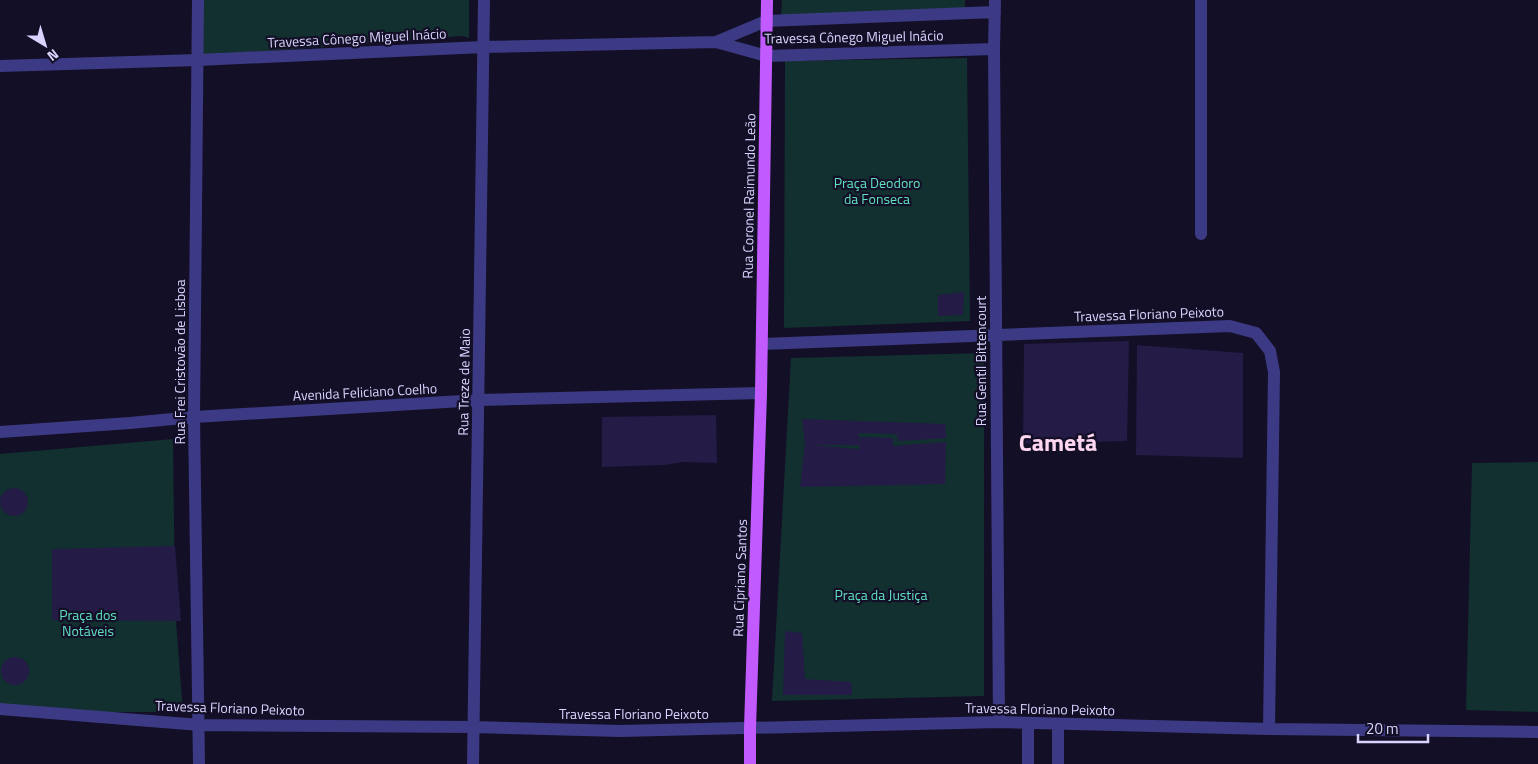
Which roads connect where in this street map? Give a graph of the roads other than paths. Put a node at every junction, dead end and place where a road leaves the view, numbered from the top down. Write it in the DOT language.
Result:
graph roads {
  1 [pos="198,0"];
  2 [pos="484,0"];
  3 [pos="767,0"];
  4 [pos="1201,0"];
  5 [pos="995,6"];
  6 [pos="766,21"];
  7 [pos="716,42"];
  8 [pos="483,47"];
  9 [pos="994,48"];
  10 [pos="767,56"];
  11 [pos="198,60"];
  12 [pos="0,66"];
  13 [pos="1201,234"];
  14 [pos="996,335"];
  15 [pos="762,344"];
  16 [pos="761,393"];
  17 [pos="479,400"];
  18 [pos="194,417"];
  19 [pos="0,432"];
  20 [pos="0,709"];
  21 [pos="999,722"];
  22 [pos="1028,723"];
  23 [pos="1058,724"];
  24 [pos="200,725"];
  25 [pos="473,727"];
  26 [pos="750,728"];
  27 [pos="1269,730"];
  28 [pos="1538,732"];
  29 [pos="199,764"];
  30 [pos="473,764"];
  31 [pos="750,764"];
  32 [pos="1028,764"];
  33 [pos="1058,764"];
  1 -- 11 [label="street, Rua Frei Cristovão de Lisboa"];
  2 -- 8 [label="street, Rua Treze de Maio"];
  3 -- 6 [label="main road, Rua Coronel Raimundo Leão"];
  4 -- 13 [label="street"];
  5 -- 6 [label="street, Travessa Cônego Miguel Inácio"];
  5 -- 9 [label="street, Rua Gentil Bittencourt"];
  6 -- 7 [label="street, Travessa Cônego Miguel Inácio"];
  6 -- 10 [label="main road, Rua Coronel Raimundo Leão"];
  7 -- 8 [label="street, Travessa Cônego Miguel Inácio"];
  7 -- 10 [label="street, Travessa Cônego Miguel Inácio"];
  8 -- 11 [label="street, Travessa Cônego Miguel Inácio"];
  8 -- 17 [label="street, Rua Treze de Maio"];
  9 -- 10 [label="street, Travessa Cônego Miguel Inácio"];
  9 -- 14 [label="street, Rua Gentil Bittencourt"];
  10 -- 15 [label="main road, Rua Coronel Raimundo Leão"];
  11 -- 12 [label="street, Travessa Cônego Miguel Inácio"];
  11 -- 18 [label="street, Rua Frei Cristovão de Lisboa"];
  14 -- 15 [label="street, Travessa Floriano Peixoto"];
  14 -- 21 [label="street, Rua Gentil Bittencourt"];
  14 -- 27 [label="street, Travessa Floriano Peixoto"];
  15 -- 16 [label="main road, Rua Coronel Raimundo Leão"];
  16 -- 17 [label="street, Avenida Feliciano Coelho"];
  16 -- 26 [label="main road, Rua Cipriano Santos"];
  17 -- 18 [label="street, Avenida Feliciano Coelho"];
  17 -- 25 [label="street, Rua Treze de Maio"];
  18 -- 19 [label="street, Avenida Feliciano Coelho"];
  18 -- 24 [label="street, Rua Frei Cristovão de Lisboa"];
  20 -- 24 [label="street, Travessa Floriano Peixoto"];
  21 -- 22 [label="street, Travessa Floriano Peixoto"];
  21 -- 26 [label="street, Travessa Floriano Peixoto"];
  22 -- 23 [label="street, Travessa Floriano Peixoto"];
  22 -- 32 [label="street"];
  23 -- 27 [label="street, Travessa Floriano Peixoto"];
  23 -- 33 [label="street"];
  24 -- 25 [label="street, Travessa Floriano Peixoto"];
  24 -- 29 [label="street, Rua Frei Cristovão de Lisboa"];
  25 -- 26 [label="street, Travessa Floriano Peixoto"];
  25 -- 30 [label="street, Rua Treze de Maio"];
  26 -- 31 [label="main road, Rua Cipriano Santos"];
  27 -- 28 [label="street, Travessa Floriano Peixoto"];
}
